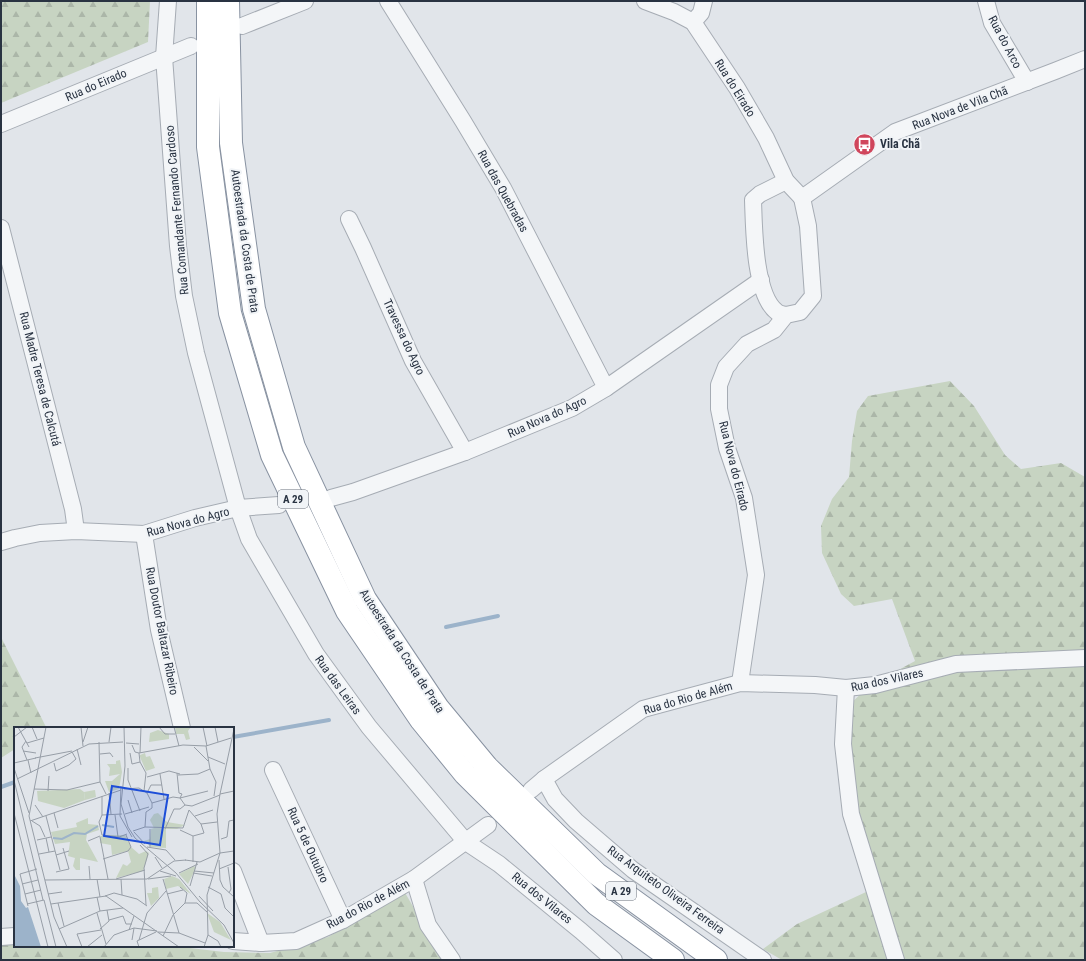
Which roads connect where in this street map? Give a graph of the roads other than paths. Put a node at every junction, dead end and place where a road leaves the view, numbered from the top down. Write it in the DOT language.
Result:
graph roads {
  1 [pos="168,1"];
  2 [pos="208,1"];
  3 [pos="228,1"];
  4 [pos="305,1"];
  5 [pos="388,1"];
  6 [pos="645,1"];
  7 [pos="704,1"];
  8 [pos="986,1"];
  9 [pos="693,22"];
  10 [pos="242,26"];
  11 [pos="191,46"];
  12 [pos="164,56"];
  13 [pos="1085,59"];
  14 [pos="1027,82"];
  15 [pos="1,124"];
  16 [pos="786,181"];
  17 [pos="802,198"];
  18 [pos="349,219"];
  19 [pos="1,228"];
  20 [pos="761,280"];
  21 [pos="786,315"];
  22 [pos="606,388"];
  23 [pos="465,452"];
  24 [pos="330,498"];
  25 [pos="279,505"];
  26 [pos="238,508"];
  27 [pos="76,531"];
  28 [pos="144,534"];
  29 [pos="1,542"];
  30 [pos="1085,658"];
  31 [pos="740,683"];
  32 [pos="846,688"];
  33 [pos="182,727"];
  34 [pos="273,770"];
  35 [pos="544,779"];
  36 [pos="531,790"];
  37 [pos="488,825"];
  38 [pos="466,842"];
  39 [pos="234,873"];
  40 [pos="414,879"];
  41 [pos="343,920"];
  42 [pos="14,936"];
  43 [pos="1,937"];
  44 [pos="234,941"];
  45 [pos="262,943"];
  46 [pos="452,960"];
  47 [pos="614,960"];
  48 [pos="673,960"];
  49 [pos="716,960"];
  50 [pos="763,960"];
  51 [pos="896,960"];
  1 -- 12 [label="street, Rua Comandante Fernando Cardoso"];
  2 -- 48 [label="highway, Autoestrada da Costa de Prata / A 29"];
  3 -- 49 [label="highway, Autoestrada da Costa de Prata / A 29"];
  4 -- 10 [label="street"];
  5 -- 22 [label="street, Rua das Quebradas"];
  6 -- 9 [label="street, Rua do Eirado"];
  7 -- 9 [label="street"];
  8 -- 14 [label="street, Rua do Arco"];
  9 -- 16 [label="street, Rua do Eirado"];
  11 -- 12 [label="street, Rua do Eirado"];
  12 -- 15 [label="street, Rua do Eirado"];
  12 -- 26 [label="street, Rua Comandante Fernando Cardoso"];
  13 -- 14 [label="street, Rua Nova de Vila Chã"];
  14 -- 17 [label="street, Rua Nova de Vila Chã"];
  16 -- 17 [label="street, Rua do Eirado"];
  16 -- 20 [label="street"];
  17 -- 21 [label="street, Rua Nova do Eirado"];
  18 -- 23 [label="street, Travessa do Agro"];
  19 -- 27 [label="street, Rua Madre Teresa de Calcutá"];
  20 -- 21 [label="street"];
  20 -- 22 [label="street, Rua Nova do Agro"];
  21 -- 31 [label="street, Rua Nova do Eirado"];
  22 -- 23 [label="street, Rua Nova do Agro"];
  23 -- 24 [label="street, Rua Nova do Agro"];
  25 -- 26 [label="street, Rua Nova do Agro"];
  26 -- 28 [label="street, Rua Nova do Agro"];
  26 -- 38 [label="street, Rua das Leiras"];
  27 -- 28 [label="street, Rua Nova do Agro"];
  27 -- 29 [label="street, Rua Nova do Agro"];
  28 -- 33 [label="street, Rua Doutor Baltazar Ribeiro"];
  30 -- 32 [label="street, Rua dos Vilares"];
  31 -- 32 [label="street, Rua do Rio de Além"];
  31 -- 35 [label="street, Rua do Rio de Além"];
  32 -- 51 [label="street, Rua dos Vilares"];
  34 -- 41 [label="street, Rua 5 de Outubro"];
  35 -- 36 [label="street, Rua do Rio de Além"];
  35 -- 50 [label="street, Rua Arquiteto Oliveira Ferreira"];
  37 -- 38 [label="street, Rua do Rio de Além"];
  38 -- 40 [label="street, Rua do Rio de Além"];
  38 -- 47 [label="street, Rua dos Vilares"];
  39 -- 45 [label="street"];
  40 -- 41 [label="street, Rua do Rio de Além"];
  40 -- 46 [label="street"];
  41 -- 45 [label="street, Rua do Rio de Além"];
  42 -- 43 [label="street"];
  44 -- 45 [label="street, Rua do Rio de Além"];
}
